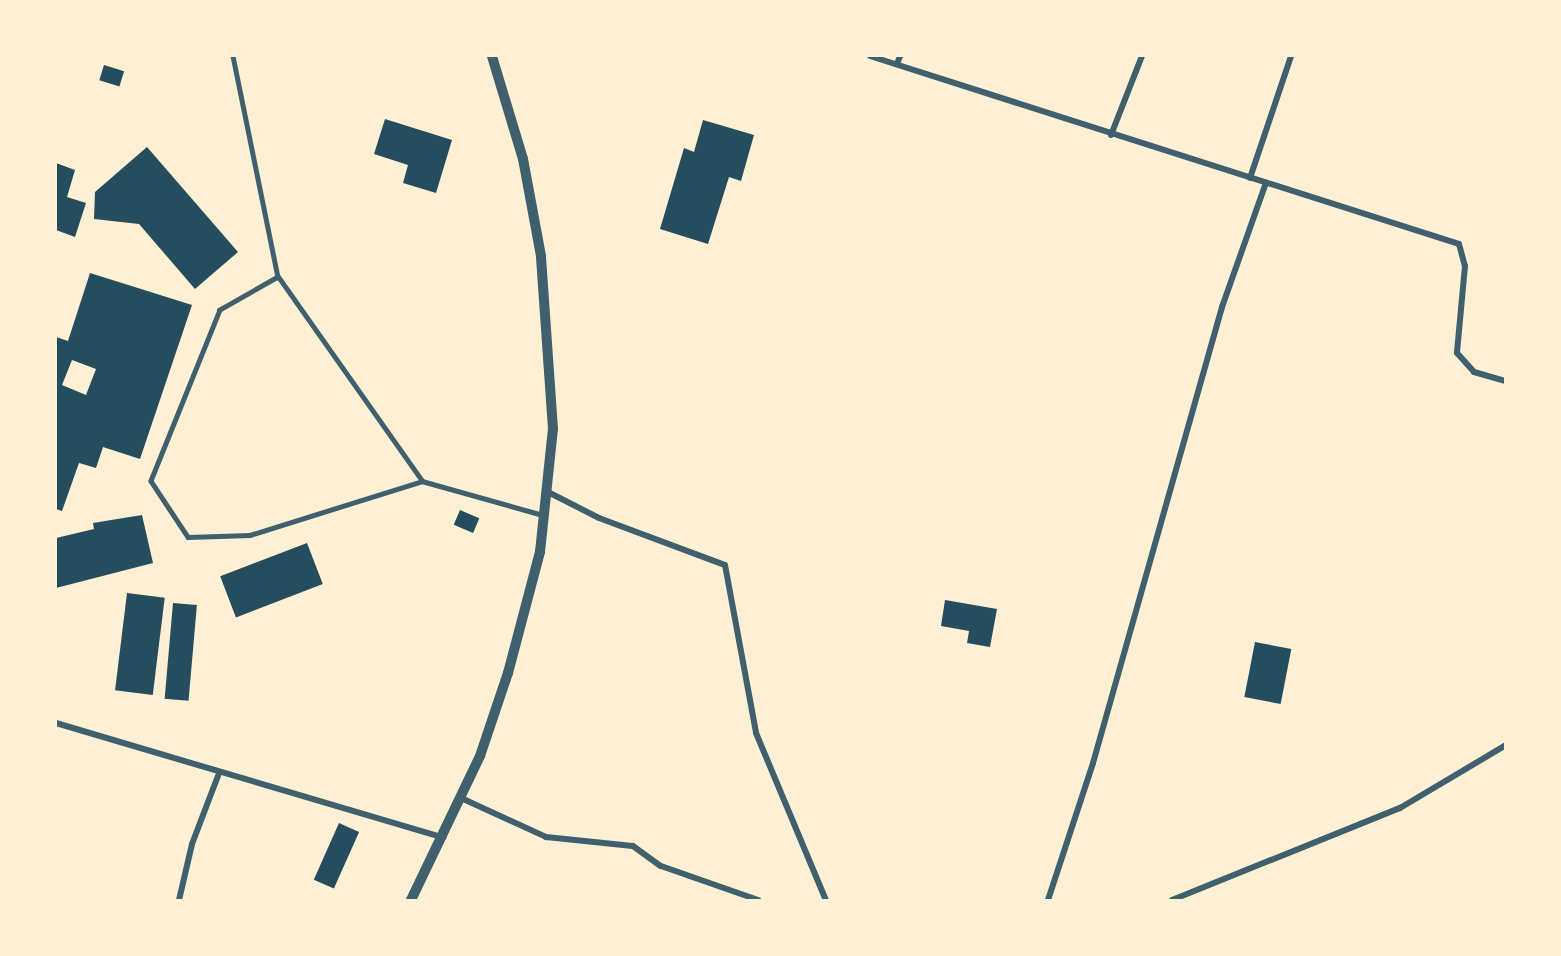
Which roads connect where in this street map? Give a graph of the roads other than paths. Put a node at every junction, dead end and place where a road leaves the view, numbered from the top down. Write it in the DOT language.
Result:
graph roads {
  1 [pos="233,56"];
  2 [pos="492,56"];
  3 [pos="870,56"];
  4 [pos="900,56"];
  5 [pos="1142,56"];
  6 [pos="1290,56"];
  7 [pos="897,64"];
  8 [pos="1111,135"];
  9 [pos="1250,178"];
  10 [pos="1266,183"];
  11 [pos="278,277"];
  12 [pos="1506,381"];
  13 [pos="422,481"];
  14 [pos="546,491"];
  15 [pos="544,515"];
  16 [pos="56,723"];
  17 [pos="1506,745"];
  18 [pos="219,776"];
  19 [pos="461,798"];
  20 [pos="443,838"];
  21 [pos="179,900"];
  22 [pos="411,900"];
  23 [pos="758,900"];
  24 [pos="826,900"];
  25 [pos="1048,900"];
  26 [pos="1172,900"];
  1 -- 11 [label="lane"];
  2 -- 14 [label="street"];
  3 -- 7 [label="street"];
  4 -- 7 [label="street"];
  5 -- 8 [label="street"];
  6 -- 9 [label="street"];
  7 -- 8 [label="street"];
  8 -- 9 [label="street"];
  9 -- 10 [label="street"];
  10 -- 12 [label="street"];
  10 -- 25 [label="street"];
  11 -- 13 [label="lane"];
  11 -- 13 [label="lane"];
  13 -- 15 [label="lane"];
  14 -- 15 [label="street"];
  14 -- 24 [label="street"];
  15 -- 19 [label="street"];
  16 -- 18 [label="street"];
  17 -- 26 [label="street"];
  18 -- 20 [label="street"];
  18 -- 21 [label="street"];
  19 -- 20 [label="street"];
  19 -- 23 [label="street"];
  20 -- 22 [label="street"];
}
